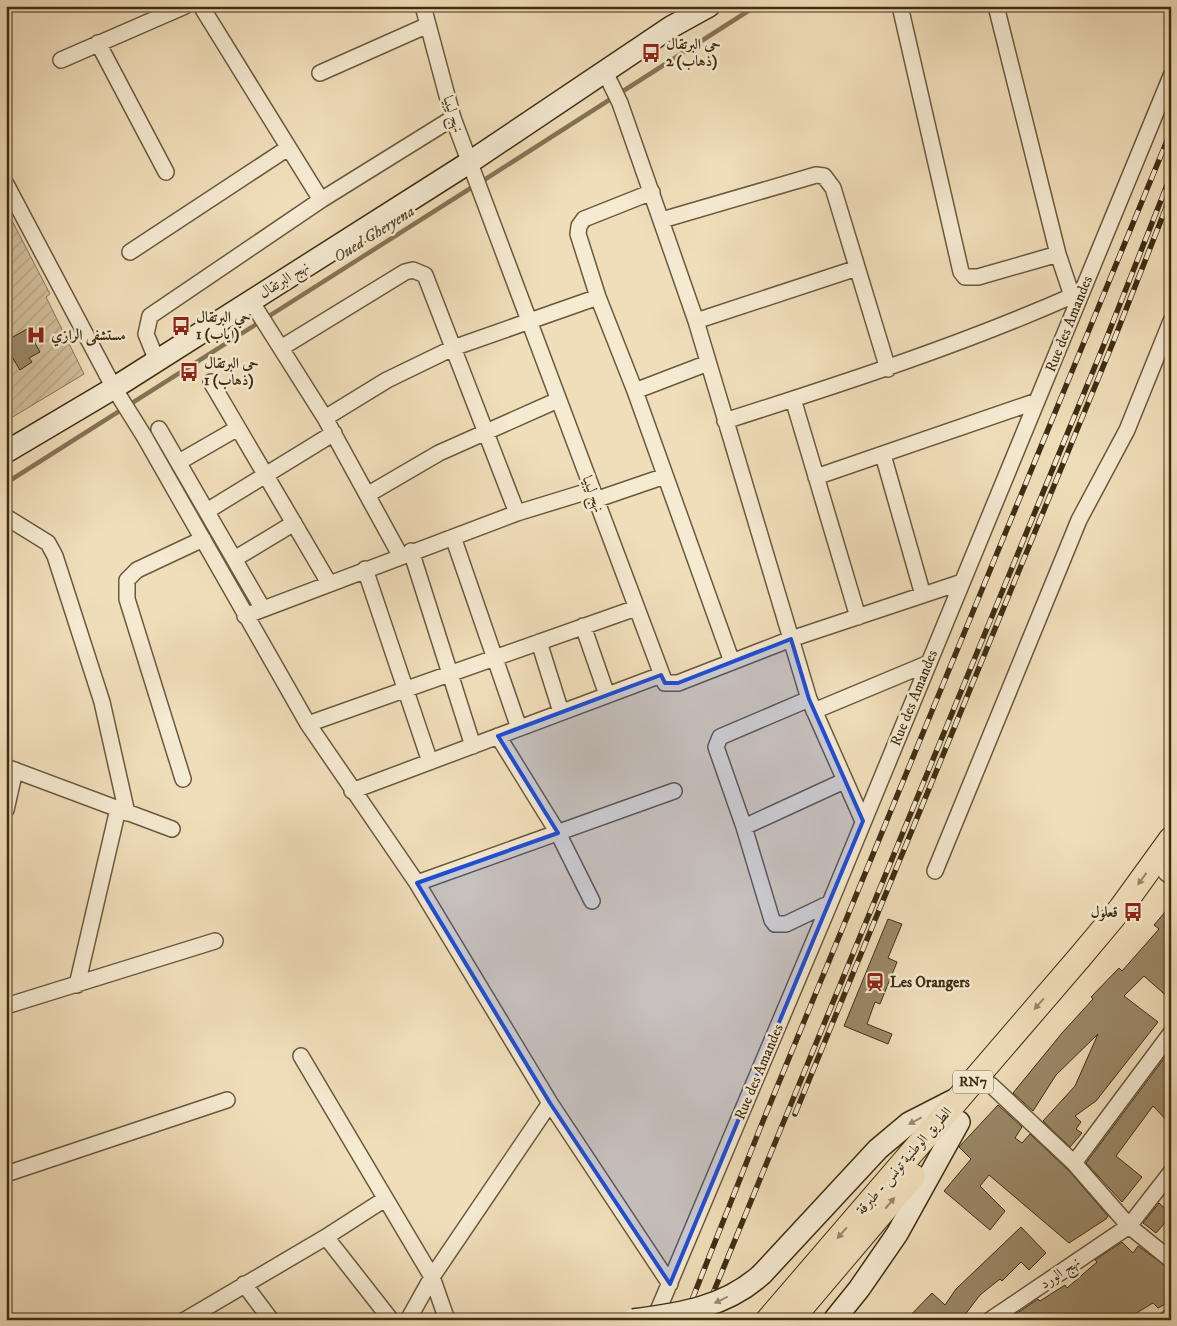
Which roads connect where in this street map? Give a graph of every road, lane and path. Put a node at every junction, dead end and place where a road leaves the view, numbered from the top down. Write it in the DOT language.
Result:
graph roads {
  1 [pos="185,6"];
  2 [pos="201,6"];
  3 [pos="423,6"];
  4 [pos="709,6"];
  5 [pos="900,6"];
  6 [pos="996,6"];
  7 [pos="428,26"];
  8 [pos="98,43"];
  9 [pos="61,60"];
  10 [pos="320,73"];
  11 [pos="1171,76"];
  12 [pos="608,78"];
  13 [pos="453,118"];
  14 [pos="288,148"];
  15 [pos="472,167"];
  16 [pos="166,172"];
  17 [pos="6,184"];
  18 [pos="652,192"];
  19 [pos="321,200"];
  20 [pos="662,220"];
  21 [pos="130,252"];
  22 [pos="1058,254"];
  23 [pos="857,268"];
  24 [pos="598,297"];
  25 [pos="1074,301"];
  26 [pos="255,306"];
  27 [pos="529,321"];
  28 [pos="696,321"];
  29 [pos="1171,321"];
  30 [pos="278,343"];
  31 [pos="453,348"];
  32 [pos="157,361"];
  33 [pos="708,363"];
  34 [pos="888,369"];
  35 [pos="211,382"];
  36 [pos="634,391"];
  37 [pos="117,394"];
  38 [pos="793,399"];
  39 [pos="558,400"];
  40 [pos="1037,401"];
  41 [pos="325,418"];
  42 [pos="725,421"];
  43 [pos="238,428"];
  44 [pos="159,429"];
  45 [pos="334,433"];
  46 [pos="485,433"];
  47 [pos="6,452"];
  48 [pos="883,455"];
  49 [pos="179,462"];
  50 [pos="265,475"];
  51 [pos="664,476"];
  52 [pos="816,478"];
  53 [pos="367,495"];
  54 [pos="594,495"];
  55 [pos="207,511"];
  56 [pos="517,513"];
  57 [pos="6,517"];
  58 [pos="294,523"];
  59 [pos="453,537"];
  60 [pos="204,539"];
  61 [pos="405,553"];
  62 [pos="236,558"];
  63 [pos="365,569"];
  64 [pos="962,582"];
  65 [pos="330,583"];
  66 [pos="923,595"];
  67 [pos="636,608"];
  68 [pos="263,609"];
  69 [pos="245,616"];
  70 [pos="858,617"];
  71 [pos="583,626"];
  72 [pos="790,639"];
  73 [pos="539,642"];
  74 [pos="494,658"];
  75 [pos="732,662"];
  76 [pos="929,662"];
  77 [pos="450,673"];
  78 [pos="661,675"];
  79 [pos="404,690"];
  80 [pos="607,695"];
  81 [pos="812,705"];
  82 [pos="561,712"];
  83 [pos="308,724"];
  84 [pos="519,728"];
  85 [pos="498,736"];
  86 [pos="472,746"];
  87 [pos="430,762"];
  88 [pos="11,769"];
  89 [pos="183,780"];
  90 [pos="844,782"];
  91 [pos="352,791"];
  92 [pos="674,791"];
  93 [pos="6,810"];
  94 [pos="123,811"];
  95 [pos="863,821"];
  96 [pos="744,827"];
  97 [pos="172,829"];
  98 [pos="558,833"];
  99 [pos="1171,839"];
  100 [pos="935,871"];
  101 [pos="1169,872"];
  102 [pos="417,883"];
  103 [pos="592,901"];
  104 [pos="830,903"];
  105 [pos="215,941"];
  106 [pos="77,985"];
  107 [pos="6,1006"];
  108 [pos="1171,1032"];
  109 [pos="301,1056"];
  110 [pos="991,1085"];
  111 [pos="959,1098"];
  112 [pos="227,1100"];
  113 [pos="550,1103"];
  114 [pos="959,1122"];
  115 [pos="1074,1163"];
  116 [pos="1171,1172"];
  117 [pos="6,1174"];
  118 [pos="385,1199"];
  119 [pos="1129,1226"];
  120 [pos="326,1237"];
  121 [pos="1171,1260"];
  122 [pos="432,1277"];
  123 [pos="244,1284"];
  124 [pos="670,1284"];
  125 [pos="1171,1316"];
  126 [pos="185,1320"];
  127 [pos="271,1320"];
  128 [pos="391,1320"];
  129 [pos="408,1320"];
  130 [pos="447,1320"];
  131 [pos="633,1320"];
  132 [pos="654,1320"];
  133 [pos="768,1320"];
  134 [pos="791,1320"];
  135 [pos="834,1320"];
  136 [pos="990,1320"];
  137 [pos="1166,1320"];
  1 -- 8 [label="street"];
  2 -- 14 [label="street"];
  3 -- 7 [label="street, نهج ليبيا"];
  4 -- 12 [label="street, نهج البرتقال"];
  5 -- 22 [label="street"];
  6 -- 22 [label="street"];
  7 -- 10 [label="street"];
  7 -- 13 [label="street, نهج ليبيا"];
  8 -- 9 [label="street"];
  8 -- 16 [label="street"];
  11 -- 25 [label="street, Rue des Amandes"];
  12 -- 15 [label="street, نهج البرتقال"];
  12 -- 18 [label="street"];
  13 -- 15 [label="street, نهج ليبيا"];
  13 -- 19 [label="street"];
  14 -- 19 [label="street"];
  14 -- 21 [label="street"];
  15 -- 26 [label="street, نهج البرتقال"];
  15 -- 27 [label="street, نهج ليبيا"];
  17 -- 37 [label="street"];
  18 -- 20 [label="street"];
  18 -- 24 [label="street"];
  19 -- 32 [label="street"];
  20 -- 23 [label="street"];
  20 -- 28 [label="street"];
  22 -- 25 [label="street"];
  23 -- 28 [label="street"];
  23 -- 34 [label="street"];
  24 -- 27 [label="street"];
  24 -- 36 [label="street"];
  25 -- 34 [label="street"];
  25 -- 40 [label="street, Rue des Amandes"];
  26 -- 30 [label="street"];
  26 -- 32 [label="street, نهج البرتقال"];
  27 -- 31 [label="street"];
  27 -- 39 [label="street, نهج ليبيا"];
  28 -- 33 [label="street"];
  29 -- 100 [label="street"];
  30 -- 31 [label="street"];
  30 -- 41 [label="street"];
  31 -- 41 [label="street"];
  31 -- 46 [label="street"];
  32 -- 37 [label="street, نهج البرتقال"];
  33 -- 36 [label="street"];
  33 -- 42 [label="street"];
  34 -- 38 [label="street"];
  35 -- 43 [label="street"];
  36 -- 51 [label="street"];
  37 -- 47 [label="street, نهج البرتقال"];
  37 -- 60 [label="street"];
  38 -- 42 [label="street"];
  38 -- 52 [label="street"];
  39 -- 46 [label="street"];
  39 -- 54 [label="street, نهج ليبيا"];
  40 -- 48 [label="street"];
  40 -- 64 [label="street, Rue des Amandes"];
  41 -- 45 [label="street"];
  42 -- 72 [label="street"];
  43 -- 49 [label="street"];
  43 -- 50 [label="street"];
  44 -- 49 [label="street"];
  45 -- 50 [label="street"];
  45 -- 53 [label="street"];
  46 -- 53 [label="street"];
  46 -- 56 [label="street"];
  48 -- 52 [label="street"];
  48 -- 66 [label="street"];
  49 -- 55 [label="street"];
  50 -- 55 [label="street"];
  50 -- 58 [label="street"];
  51 -- 54 [label="street"];
  51 -- 75 [label="street"];
  52 -- 70 [label="street"];
  53 -- 61 [label="street"];
  54 -- 56 [label="street"];
  54 -- 67 [label="street, نهج ليبيا"];
  55 -- 62 [label="street"];
  56 -- 59 [label="street"];
  57 -- 94 [label="street"];
  58 -- 62 [label="street"];
  58 -- 65 [label="street"];
  59 -- 61 [label="street"];
  59 -- 74 [label="street"];
  60 -- 69 [label="street"];
  60 -- 89 [label="street"];
  61 -- 63 [label="street"];
  61 -- 77 [label="street"];
  62 -- 68 [label="street"];
  63 -- 65 [label="street"];
  63 -- 79 [label="street"];
  64 -- 66 [label="street"];
  64 -- 76 [label="street, Rue des Amandes"];
  65 -- 68 [label="street"];
  66 -- 70 [label="street"];
  67 -- 71 [label="street"];
  67 -- 78 [label="street, نهج ليبيا"];
  68 -- 69 [label="street"];
  69 -- 83 [label="street"];
  70 -- 72 [label="street"];
  71 -- 73 [label="street"];
  71 -- 80 [label="street"];
  72 -- 75 [label="street"];
  72 -- 81 [label="street"];
  73 -- 74 [label="street"];
  73 -- 82 [label="street"];
  74 -- 77 [label="street"];
  74 -- 84 [label="street"];
  75 -- 78 [label="street"];
  76 -- 81 [label="street"];
  76 -- 95 [label="street, Rue des Amandes"];
  77 -- 79 [label="street"];
  77 -- 86 [label="street"];
  78 -- 80 [label="street"];
  79 -- 83 [label="street"];
  79 -- 87 [label="street"];
  80 -- 82 [label="street"];
  81 -- 90 [label="street"];
  81 -- 96 [label="street"];
  82 -- 84 [label="street"];
  83 -- 91 [label="street"];
  84 -- 85 [label="street"];
  85 -- 86 [label="street"];
  85 -- 98 [label="street"];
  86 -- 87 [label="street"];
  87 -- 91 [label="street"];
  88 -- 93 [label="street"];
  88 -- 94 [label="street"];
  90 -- 95 [label="street"];
  90 -- 96 [label="street"];
  91 -- 102 [label="street"];
  92 -- 98 [label="street"];
  94 -- 97 [label="street"];
  94 -- 106 [label="street"];
  95 -- 104 [label="street, Rue des Amandes"];
  96 -- 104 [label="street"];
  98 -- 102 [label="street"];
  98 -- 103 [label="street"];
  99 -- 111 [label="main road, الطريق الوطنية تونس - طبرقة / RN7, one-way"];
  101 -- 110 [label="main road, الطريق الوطنية تونس - طبرقة / RN7"];
  102 -- 113 [label="street"];
  104 -- 124 [label="street, Rue des Amandes"];
  105 -- 106 [label="street"];
  106 -- 107 [label="street"];
  108 -- 115 [label="street"];
  109 -- 118 [label="street"];
  110 -- 114 [label="main road, الطريق الوطنية تونس - طبرقة / RN7"];
  110 -- 115 [label="street"];
  111 -- 131 [label="street, one-way, bridge"];
  111 -- 133 [label="main road, الطريق الوطنية تونس - طبرقة / RN7, one-way"];
  112 -- 117 [label="street"];
  113 -- 122 [label="street"];
  113 -- 124 [label="street"];
  134 -- 114 [label="main road, الطريق الوطنية تونس - طبرقة / RN7, one-way"];
  114 -- 135 [label="street"];
  115 -- 119 [label="street"];
  116 -- 119 [label="street, نهج الورد"];
  118 -- 120 [label="street"];
  118 -- 122 [label="street"];
  119 -- 121 [label="street"];
  119 -- 136 [label="street, نهج الورد"];
  120 -- 123 [label="street"];
  120 -- 128 [label="street"];
  122 -- 129 [label="street"];
  122 -- 130 [label="street"];
  123 -- 126 [label="street"];
  123 -- 127 [label="street"];
  124 -- 132 [label="street, Rue des Amandes"];
  125 -- 137 [label="street"];
}
